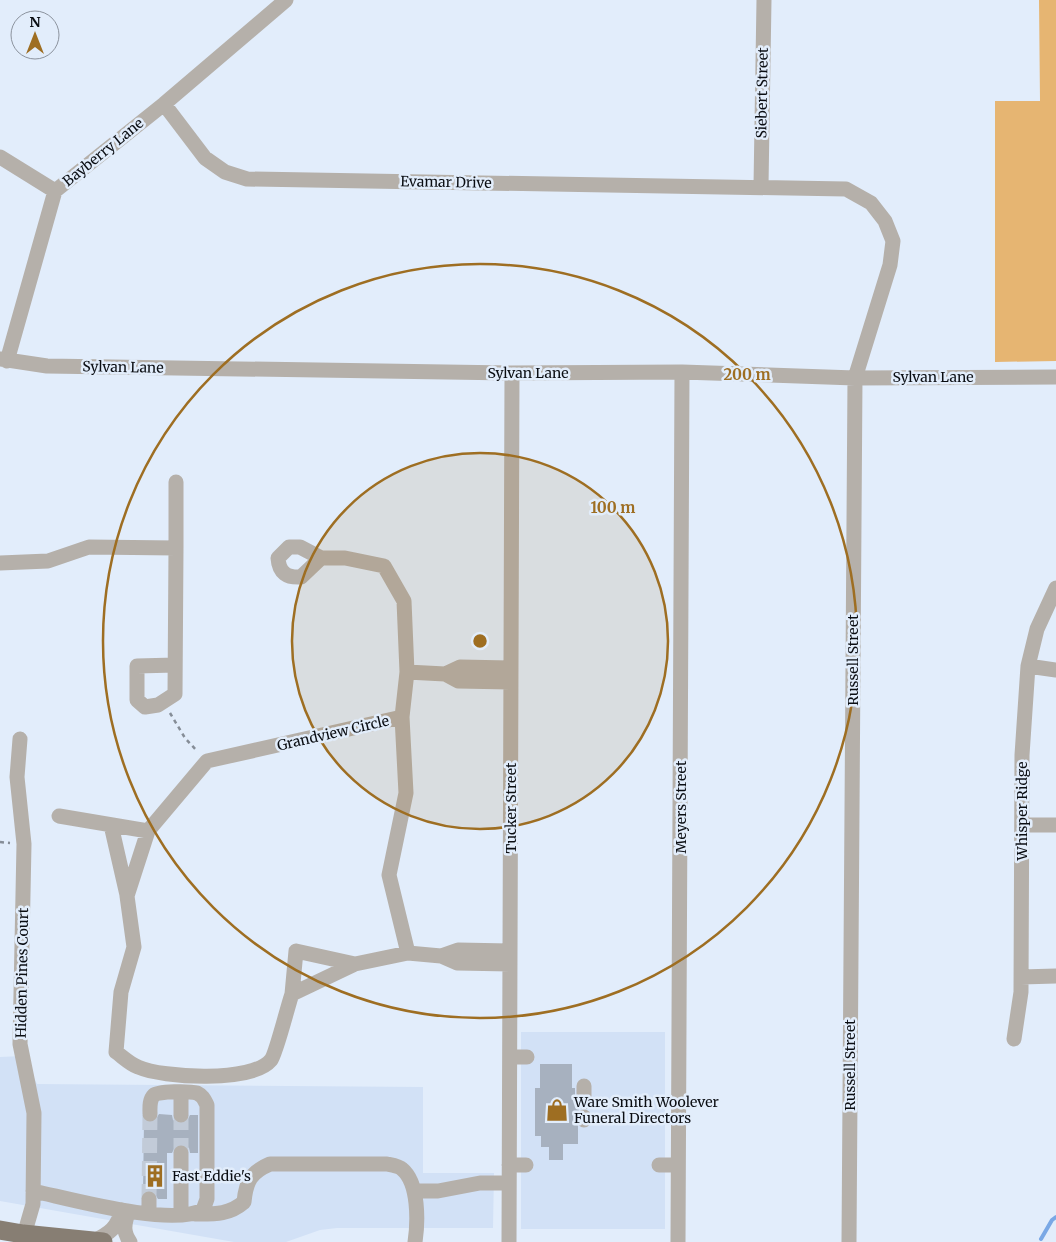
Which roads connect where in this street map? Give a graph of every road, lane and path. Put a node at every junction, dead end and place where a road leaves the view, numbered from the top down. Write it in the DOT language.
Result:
graph roads {
  1 [pos="286,0"];
  2 [pos="764,0"];
  3 [pos="164,104"];
  4 [pos="0,158"];
  5 [pos="760,186"];
  6 [pos="55,191"];
  7 [pos="3,360"];
  8 [pos="682,372"];
  9 [pos="512,373"];
  10 [pos="1056,377"];
  11 [pos="855,378"];
  12 [pos="176,482"];
  13 [pos="176,548"];
  14 [pos="321,558"];
  15 [pos="0,563"];
  16 [pos="1056,588"];
  17 [pos="175,666"];
  18 [pos="1028,666"];
  19 [pos="1056,670"];
  20 [pos="407,672"];
  21 [pos="511,675"];
  22 [pos="166,700"];
  23 [pos="402,717"];
  24 [pos="20,739"];
  25 [pos="206,761"];
  26 [pos="58,816"];
  27 [pos="111,825"];
  28 [pos="1022,825"];
  29 [pos="1056,825"];
  30 [pos="148,831"];
  31 [pos="127,896"];
  32 [pos="408,953"];
  33 [pos="510,958"];
  34 [pos="355,964"];
  35 [pos="1056,976"];
  36 [pos="1021,977"];
  37 [pos="292,994"];
  38 [pos="1014,1039"];
  39 [pos="510,1057"];
  40 [pos="527,1057"];
  41 [pos="584,1086"];
  42 [pos="181,1092"];
  43 [pos="584,1113"];
  44 [pos="150,1114"];
  45 [pos="181,1115"];
  46 [pos="181,1153"];
  47 [pos="510,1165"];
  48 [pos="526,1165"];
  49 [pos="659,1165"];
  50 [pos="678,1165"];
  51 [pos="509,1183"];
  52 [pos="33,1191"];
  53 [pos="415,1192"];
  54 [pos="125,1211"];
  55 [pos="188,1214"];
  56 [pos="0,1230"];
  57 [pos="23,1238"];
  58 [pos="99,1241"];
  59 [pos="416,1241"];
  60 [pos="41,1242"];
  61 [pos="52,1242"];
  62 [pos="130,1242"];
  63 [pos="509,1242"];
  64 [pos="678,1242"];
  65 [pos="848,1242"];
  1 -- 3 [label="street, Bayberry Lane"];
  2 -- 5 [label="street, Siebert Street"];
  3 -- 5 [label="street, Evamar Drive"];
  3 -- 6 [label="street, Bayberry Lane"];
  4 -- 6 [label="street"];
  5 -- 11 [label="street, Russell Street"];
  6 -- 7 [label="street, Bayberry Lane"];
  7 -- 9 [label="street, Sylvan Lane"];
  8 -- 9 [label="street, Sylvan Lane"];
  8 -- 11 [label="street, Sylvan Lane"];
  8 -- 50 [label="street, Meyers Street"];
  9 -- 21 [label="street, Tucker Street"];
  10 -- 11 [label="street, Sylvan Lane"];
  11 -- 65 [label="street, Russell Street"];
  12 -- 13 [label="street"];
  13 -- 15 [label="street"];
  13 -- 17 [label="street"];
  14 -- 20 [label="street"];
  16 -- 18 [label="street, Whisper Ridge"];
  17 -- 22 [label="street"];
  17 -- 22 [label="street"];
  18 -- 19 [label="street"];
  18 -- 28 [label="street, Whisper Ridge"];
  20 -- 21 [label="street"];
  20 -- 23 [label="street"];
  21 -- 33 [label="street, Tucker Street"];
  22 -- 25 [label="path"];
  23 -- 25 [label="street, Grandview Circle"];
  23 -- 32 [label="street, Grandview Circle"];
  24 -- 52 [label="street, Hidden Pines Court"];
  25 -- 30 [label="street"];
  26 -- 27 [label="street"];
  27 -- 30 [label="street"];
  27 -- 31 [label="street"];
  28 -- 29 [label="street"];
  28 -- 36 [label="street, Whisper Ridge"];
  30 -- 31 [label="street"];
  31 -- 37 [label="street"];
  32 -- 33 [label="street"];
  32 -- 34 [label="street"];
  33 -- 39 [label="street, Tucker Street"];
  34 -- 37 [label="street"];
  34 -- 37 [label="street"];
  35 -- 36 [label="street"];
  36 -- 38 [label="street, Whisper Ridge"];
  39 -- 40 [label="street"];
  39 -- 47 [label="street, Tucker Street"];
  41 -- 43 [label="street"];
  42 -- 44 [label="street"];
  42 -- 45 [label="street"];
  42 -- 55 [label="street"];
  46 -- 55 [label="street"];
  47 -- 48 [label="street"];
  47 -- 51 [label="street, Tucker Street"];
  49 -- 50 [label="street"];
  50 -- 64 [label="street, Meyers Street"];
  51 -- 53 [label="street"];
  51 -- 63 [label="street, Tucker Street"];
  52 -- 54 [label="street"];
  52 -- 57 [label="street, Hidden Pines Court"];
  53 -- 55 [label="street"];
  53 -- 59 [label="street"];
  54 -- 55 [label="street"];
  54 -- 58 [label="street"];
  54 -- 62 [label="street"];
  56 -- 57 [label="main road"];
  57 -- 58 [label="main road"];
  57 -- 60 [label="main road"];
  57 -- 61 [label="street"];
}
